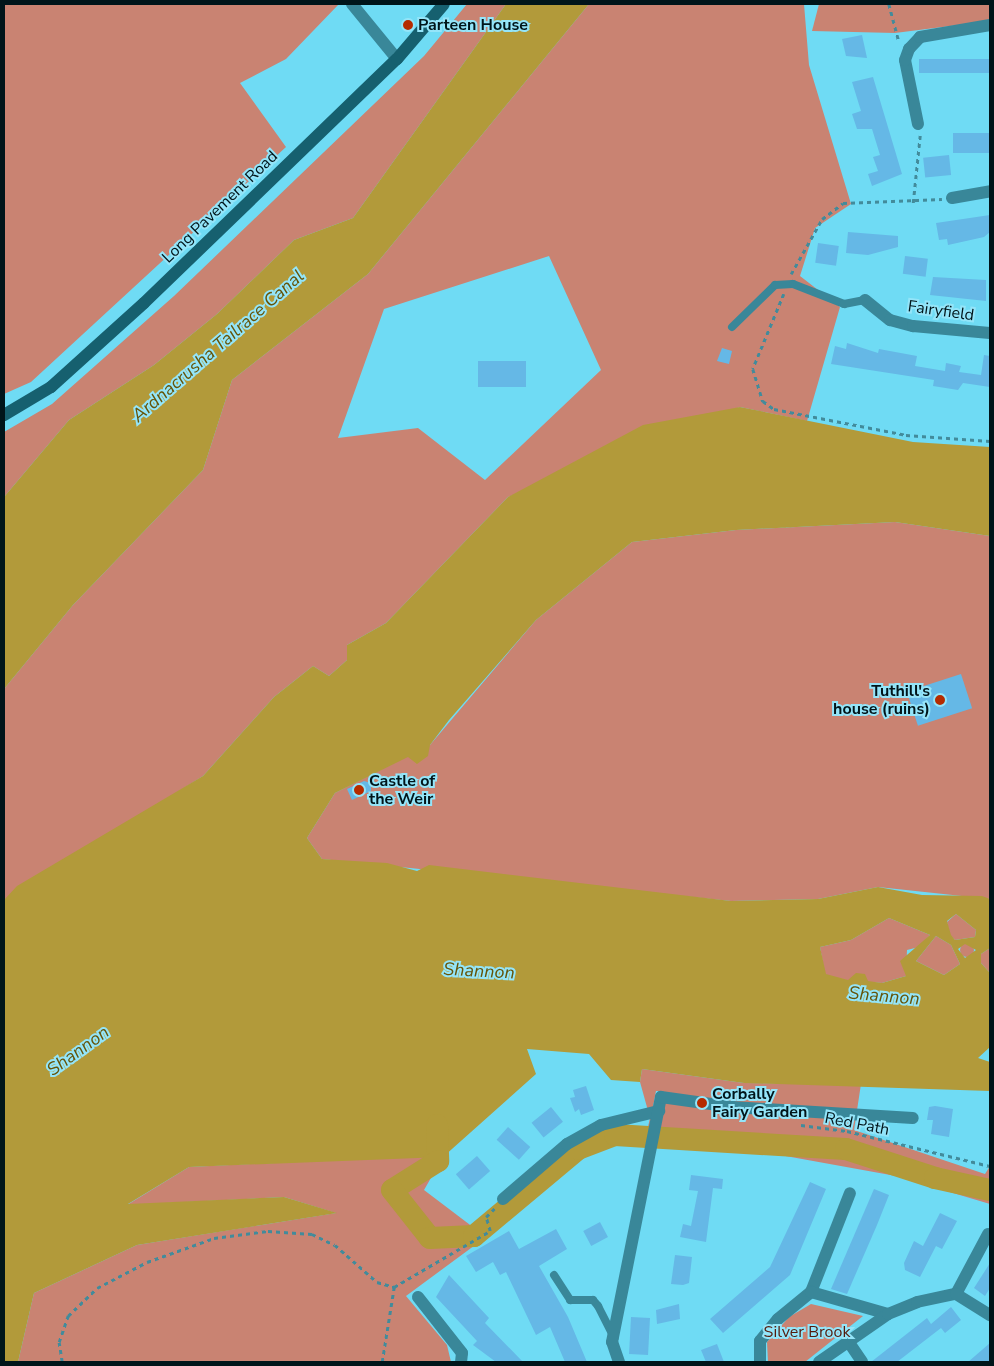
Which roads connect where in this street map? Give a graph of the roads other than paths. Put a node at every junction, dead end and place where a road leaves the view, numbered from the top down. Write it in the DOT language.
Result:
graph roads {
  1 [pos="352,4"];
  2 [pos="444,4"];
  3 [pos="990,25"];
  4 [pos="397,59"];
  5 [pos="918,124"];
  6 [pos="990,191"];
  7 [pos="952,198"];
  8 [pos="865,300"];
  9 [pos="732,327"];
  10 [pos="990,333"];
  11 [pos="4,416"];
  12 [pos="659,1112"];
  13 [pos="913,1118"];
  14 [pos="850,1193"];
  15 [pos="503,1199"];
  16 [pos="988,1234"];
  17 [pos="554,1275"];
  18 [pos="811,1292"];
  19 [pos="956,1294"];
  20 [pos="418,1298"];
  21 [pos="888,1314"];
  22 [pos="990,1315"];
  23 [pos="614,1338"];
  24 [pos="848,1341"];
  25 [pos="461,1362"];
  26 [pos="619,1362"];
  27 [pos="760,1362"];
  28 [pos="819,1362"];
  29 [pos="862,1362"];
  1 -- 4 [label="street"];
  2 -- 4 [label="main road, Long Pavement Road"];
  3 -- 5 [label="street"];
  4 -- 11 [label="main road, Long Pavement Road"];
  6 -- 7 [label="street"];
  8 -- 9 [label="lane"];
  8 -- 10 [label="street, Fairyfield"];
  12 -- 13 [label="street"];
  12 -- 15 [label="street"];
  12 -- 23 [label="street"];
  14 -- 18 [label="street"];
  16 -- 19 [label="street"];
  17 -- 23 [label="lane"];
  18 -- 21 [label="street"];
  18 -- 27 [label="street"];
  19 -- 21 [label="street"];
  19 -- 22 [label="street"];
  20 -- 25 [label="street"];
  21 -- 24 [label="street"];
  23 -- 26 [label="street"];
  24 -- 28 [label="street"];
  24 -- 29 [label="street"];
}
